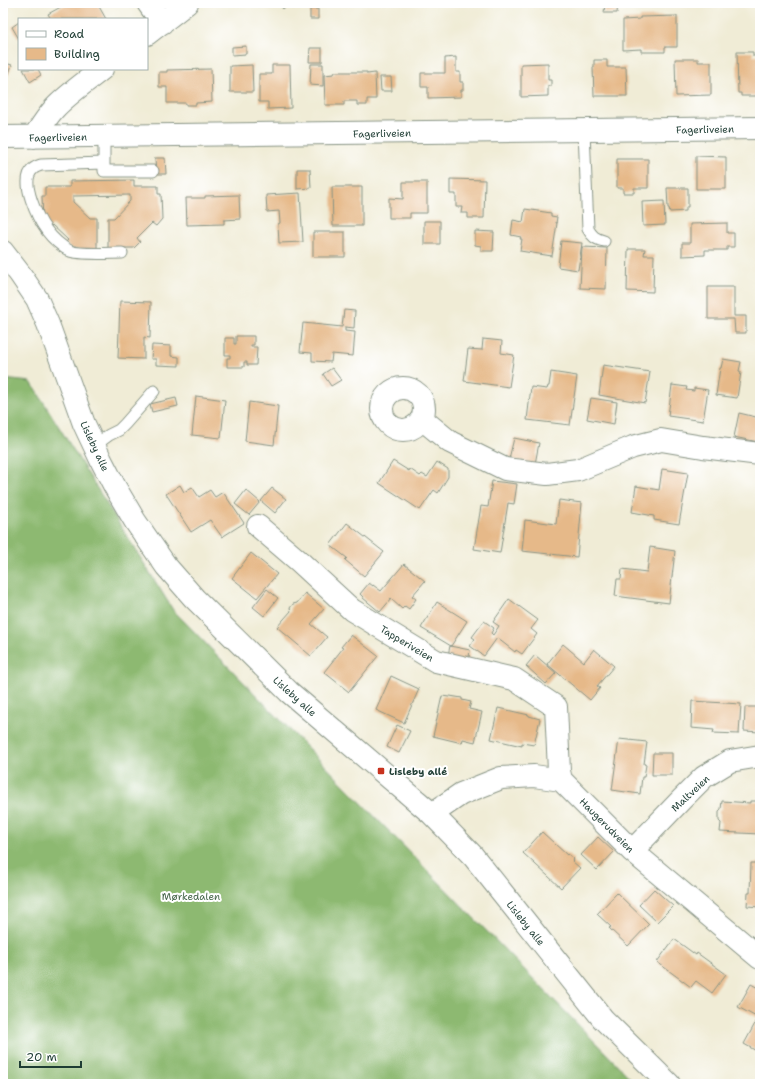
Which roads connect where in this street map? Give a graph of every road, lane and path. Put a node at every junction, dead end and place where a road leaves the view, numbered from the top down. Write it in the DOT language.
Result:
graph roads {
  1 [pos="148,3"];
  2 [pos="187,3"];
  3 [pos="154,29"];
  4 [pos="101,70"];
  5 [pos="760,128"];
  6 [pos="584,131"];
  7 [pos="3,137"];
  8 [pos="34,137"];
  9 [pos="104,137"];
  10 [pos="104,163"];
  11 [pos="153,171"];
  12 [pos="604,241"];
  13 [pos="3,252"];
  14 [pos="122,253"];
  15 [pos="154,391"];
  16 [pos="422,419"];
  17 [pos="94,446"];
  18 [pos="760,454"];
  19 [pos="258,526"];
  20 [pos="760,756"];
  21 [pos="561,780"];
  22 [pos="432,814"];
  23 [pos="632,851"];
  24 [pos="760,958"];
  25 [pos="669,1084"];
  1 -- 3 [label="street"];
  2 -- 3 [label="street"];
  4 -- 8 [label="street"];
  5 -- 6 [label="street, Fagerliveien"];
  6 -- 9 [label="street, Fagerliveien"];
  6 -- 12 [label="lane"];
  7 -- 8 [label="street, Fagerliveien"];
  8 -- 9 [label="street, Fagerliveien"];
  9 -- 10 [label="lane"];
  10 -- 11 [label="lane"];
  10 -- 14 [label="lane"];
  13 -- 17 [label="street, Lisleby alle"];
  15 -- 17 [label="lane"];
  16 -- 18 [label="street"];
  17 -- 22 [label="street, Lisleby alle"];
  19 -- 21 [label="street, Tapperiveien"];
  20 -- 23 [label="street, Maltveien"];
  21 -- 22 [label="street"];
  21 -- 23 [label="street, Haugerudveien"];
  22 -- 25 [label="street, Lisleby alle"];
  23 -- 24 [label="street, Haugerudveien"];
}
